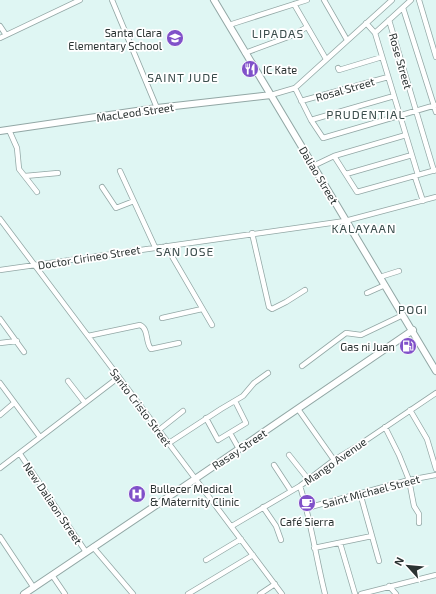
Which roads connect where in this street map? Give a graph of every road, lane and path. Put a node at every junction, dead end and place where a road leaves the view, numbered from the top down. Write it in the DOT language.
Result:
graph roads {
  1 [pos="80,0"];
  2 [pos="112,0"];
  3 [pos="214,0"];
  4 [pos="307,0"];
  5 [pos="324,0"];
  6 [pos="391,0"];
  7 [pos="411,0"];
  8 [pos="419,0"];
  9 [pos="294,4"];
  10 [pos="403,8"];
  11 [pos="389,20"];
  12 [pos="366,23"];
  13 [pos="230,25"];
  14 [pos="0,26"];
  15 [pos="307,27"];
  16 [pos="375,33"];
  17 [pos="6,35"];
  18 [pos="0,38"];
  19 [pos="347,40"];
  20 [pos="245,53"];
  21 [pos="382,57"];
  22 [pos="436,57"];
  23 [pos="326,59"];
  24 [pos="338,68"];
  25 [pos="388,76"];
  26 [pos="295,88"];
  27 [pos="271,95"];
  28 [pos="394,96"];
  29 [pos="301,101"];
  30 [pos="435,105"];
  31 [pos="157,108"];
  32 [pos="416,111"];
  33 [pos="436,112"];
  34 [pos="400,116"];
  35 [pos="312,120"];
  36 [pos="8,130"];
  37 [pos="0,131"];
  38 [pos="406,136"];
  39 [pos="412,155"];
  40 [pos="334,156"];
  41 [pos="313,166"];
  42 [pos="120,171"];
  43 [pos="435,171"];
  44 [pos="58,173"];
  45 [pos="346,174"];
  46 [pos="25,176"];
  47 [pos="417,176"];
  48 [pos="102,187"];
  49 [pos="37,192"];
  50 [pos="436,197"];
  51 [pos="134,201"];
  52 [pos="423,201"];
  53 [pos="0,219"];
  54 [pos="345,221"];
  55 [pos="252,233"];
  56 [pos="166,246"];
  57 [pos="155,247"];
  58 [pos="35,265"];
  59 [pos="0,270"];
  60 [pos="400,271"];
  61 [pos="380,278"];
  62 [pos="385,285"];
  63 [pos="305,290"];
  64 [pos="367,293"];
  65 [pos="202,309"];
  66 [pos="403,315"];
  67 [pos="162,318"];
  68 [pos="0,319"];
  69 [pos="212,325"];
  70 [pos="412,330"];
  71 [pos="88,336"];
  72 [pos="17,341"];
  73 [pos="0,343"];
  74 [pos="179,343"];
  75 [pos="24,352"];
  76 [pos="302,366"];
  77 [pos="436,371"];
  78 [pos="268,373"];
  79 [pos="119,377"];
  80 [pos="68,381"];
  81 [pos="0,383"];
  82 [pos="436,393"];
  83 [pos="235,401"];
  84 [pos="14,403"];
  85 [pos="85,403"];
  86 [pos="298,409"];
  87 [pos="410,410"];
  88 [pos="183,412"];
  89 [pos="0,415"];
  90 [pos="206,418"];
  91 [pos="385,427"];
  92 [pos="159,430"];
  93 [pos="230,433"];
  94 [pos="40,438"];
  95 [pos="169,443"];
  96 [pos="239,449"];
  97 [pos="20,454"];
  98 [pos="289,455"];
  99 [pos="334,460"];
  100 [pos="274,465"];
  101 [pos="0,468"];
  102 [pos="436,468"];
  103 [pos="436,475"];
  104 [pos="195,479"];
  105 [pos="308,479"];
  106 [pos="409,480"];
  107 [pos="300,486"];
  108 [pos="291,491"];
  109 [pos="360,494"];
  110 [pos="263,507"];
  111 [pos="307,508"];
  112 [pos="420,523"];
  113 [pos="232,526"];
  114 [pos="372,536"];
  115 [pos="0,537"];
  116 [pos="241,539"];
  117 [pos="281,540"];
  118 [pos="340,543"];
  119 [pos="93,547"];
  120 [pos="314,548"];
  121 [pos="86,552"];
  122 [pos="252,555"];
  123 [pos="206,560"];
  124 [pos="379,561"];
  125 [pos="52,575"];
  126 [pos="436,575"];
  127 [pos="275,584"];
  128 [pos="389,586"];
  129 [pos="34,588"];
  130 [pos="24,594"];
  131 [pos="66,594"];
  132 [pos="133,594"];
  133 [pos="188,594"];
  134 [pos="260,594"];
  135 [pos="282,594"];
  136 [pos="325,594"];
  137 [pos="355,594"];
  138 [pos="361,594"];
  139 [pos="396,594"];
  1 -- 17 [label="street"];
  2 -- 31 [label="street"];
  3 -- 13 [label="street, Daliao Street"];
  4 -- 9 [label="street"];
  5 -- 19 [label="street"];
  6 -- 12 [label="street"];
  7 -- 10 [label="street"];
  8 -- 22 [label="street"];
  9 -- 13 [label="street"];
  9 -- 15 [label="street"];
  10 -- 11 [label="street"];
  10 -- 30 [label="street"];
  11 -- 16 [label="street"];
  11 -- 32 [label="street, Rose Street"];
  12 -- 16 [label="street"];
  12 -- 19 [label="street"];
  13 -- 20 [label="street, Daliao Street"];
  14 -- 17 [label="street"];
  15 -- 20 [label="street"];
  15 -- 23 [label="street"];
  16 -- 21 [label="street"];
  17 -- 18 [label="street"];
  19 -- 23 [label="street"];
  20 -- 27 [label="street, Daliao Street"];
  21 -- 24 [label="street"];
  21 -- 25 [label="street"];
  23 -- 26 [label="street"];
  25 -- 28 [label="street"];
  25 -- 29 [label="street, Rosal Street"];
  26 -- 27 [label="street"];
  26 -- 29 [label="street"];
  27 -- 31 [label="street, MacLeod Street"];
  27 -- 41 [label="street, Daliao Street"];
  28 -- 34 [label="street"];
  28 -- 35 [label="street"];
  29 -- 35 [label="street"];
  30 -- 32 [label="street"];
  30 -- 33 [label="street"];
  31 -- 36 [label="street, MacLeod Street"];
  32 -- 34 [label="street"];
  32 -- 43 [label="street, Rose Street"];
  34 -- 35 [label="street"];
  34 -- 38 [label="street"];
  36 -- 37 [label="street, MacLeod Street"];
  36 -- 46 [label="street"];
  38 -- 39 [label="street"];
  38 -- 40 [label="street"];
  39 -- 45 [label="street"];
  39 -- 47 [label="street"];
  40 -- 41 [label="street"];
  40 -- 45 [label="street"];
  41 -- 54 [label="street, Daliao Street"];
  42 -- 51 [label="street"];
  43 -- 47 [label="street"];
  44 -- 46 [label="street"];
  45 -- 47 [label="street"];
  46 -- 49 [label="street"];
  47 -- 52 [label="street"];
  48 -- 51 [label="street"];
  50 -- 52 [label="street, Doctor Cirineo Street"];
  51 -- 57 [label="street"];
  52 -- 54 [label="street, Doctor Cirineo Street"];
  53 -- 58 [label="street, Santo Cristo Street"];
  54 -- 55 [label="street, Doctor Cirineo Street"];
  54 -- 61 [label="street, Daliao Street"];
  55 -- 56 [label="street, Doctor Cirineo Street"];
  55 -- 63 [label="street"];
  56 -- 57 [label="street, Doctor Cirineo Street"];
  56 -- 65 [label="street"];
  57 -- 58 [label="street, Doctor Cirineo Street"];
  58 -- 59 [label="street, Doctor Cirineo Street"];
  58 -- 71 [label="street, Santo Cristo Street"];
  60 -- 61 [label="street"];
  61 -- 62 [label="street, Daliao Street"];
  62 -- 64 [label="street"];
  62 -- 66 [label="street, Daliao Street"];
  65 -- 67 [label="street"];
  65 -- 69 [label="street"];
  66 -- 70 [label="street, Daliao Street"];
  66 -- 76 [label="street"];
  68 -- 72 [label="street"];
  70 -- 77 [label="street, Daliao Street"];
  70 -- 86 [label="street, Rasay Street"];
  71 -- 74 [label="street"];
  71 -- 79 [label="street, Santo Cristo Street"];
  72 -- 73 [label="street"];
  72 -- 75 [label="street"];
  78 -- 83 [label="street"];
  79 -- 85 [label="street"];
  79 -- 92 [label="street, Santo Cristo Street"];
  80 -- 85 [label="street"];
  81 -- 84 [label="street"];
  82 -- 87 [label="street, Mango Avenue"];
  83 -- 90 [label="street"];
  83 -- 93 [label="street"];
  84 -- 89 [label="street"];
  84 -- 94 [label="street"];
  85 -- 94 [label="street"];
  86 -- 96 [label="street, Rasay Street"];
  86 -- 99 [label="street"];
  87 -- 91 [label="street, Mango Avenue"];
  87 -- 102 [label="street"];
  88 -- 92 [label="street"];
  90 -- 93 [label="street"];
  90 -- 95 [label="street"];
  91 -- 99 [label="street, Mango Avenue"];
  91 -- 106 [label="street"];
  92 -- 95 [label="street, Santo Cristo Street"];
  93 -- 96 [label="street"];
  94 -- 97 [label="street"];
  95 -- 104 [label="street, Santo Cristo Street"];
  96 -- 104 [label="street, Rasay Street"];
  97 -- 101 [label="street"];
  97 -- 121 [label="street, New Daliaon Street"];
  98 -- 105 [label="street"];
  99 -- 105 [label="street, Mango Avenue"];
  100 -- 108 [label="street"];
  103 -- 106 [label="street, Saint Michael Street"];
  104 -- 113 [label="street, Santo Cristo Street"];
  104 -- 119 [label="street, Rasay Street"];
  105 -- 107 [label="street, Mango Avenue"];
  106 -- 109 [label="street, Saint Michael Street"];
  106 -- 112 [label="street"];
  107 -- 108 [label="street, Mango Avenue"];
  107 -- 111 [label="street"];
  108 -- 110 [label="street, Mango Avenue"];
  109 -- 111 [label="street, Saint Michael Street"];
  109 -- 114 [label="street"];
  110 -- 113 [label="street, Mango Avenue"];
  110 -- 117 [label="street"];
  111 -- 120 [label="street"];
  113 -- 116 [label="street, Santo Cristo Street"];
  114 -- 118 [label="street"];
  114 -- 124 [label="street"];
  115 -- 129 [label="street"];
  116 -- 122 [label="street, Santo Cristo Street"];
  116 -- 123 [label="street"];
  118 -- 120 [label="street"];
  118 -- 137 [label="street"];
  119 -- 121 [label="street, Rasay Street"];
  119 -- 132 [label="street"];
  120 -- 136 [label="street"];
  121 -- 125 [label="street, Rasay Street"];
  122 -- 127 [label="street, Santo Cristo Street"];
  122 -- 133 [label="street"];
  125 -- 129 [label="street, Rasay Street"];
  125 -- 131 [label="street"];
  126 -- 128 [label="street"];
  127 -- 134 [label="street"];
  127 -- 135 [label="street, Santo Cristo Street"];
  128 -- 138 [label="street"];
  128 -- 139 [label="street"];
  129 -- 130 [label="street, Rasay Street"];
}
